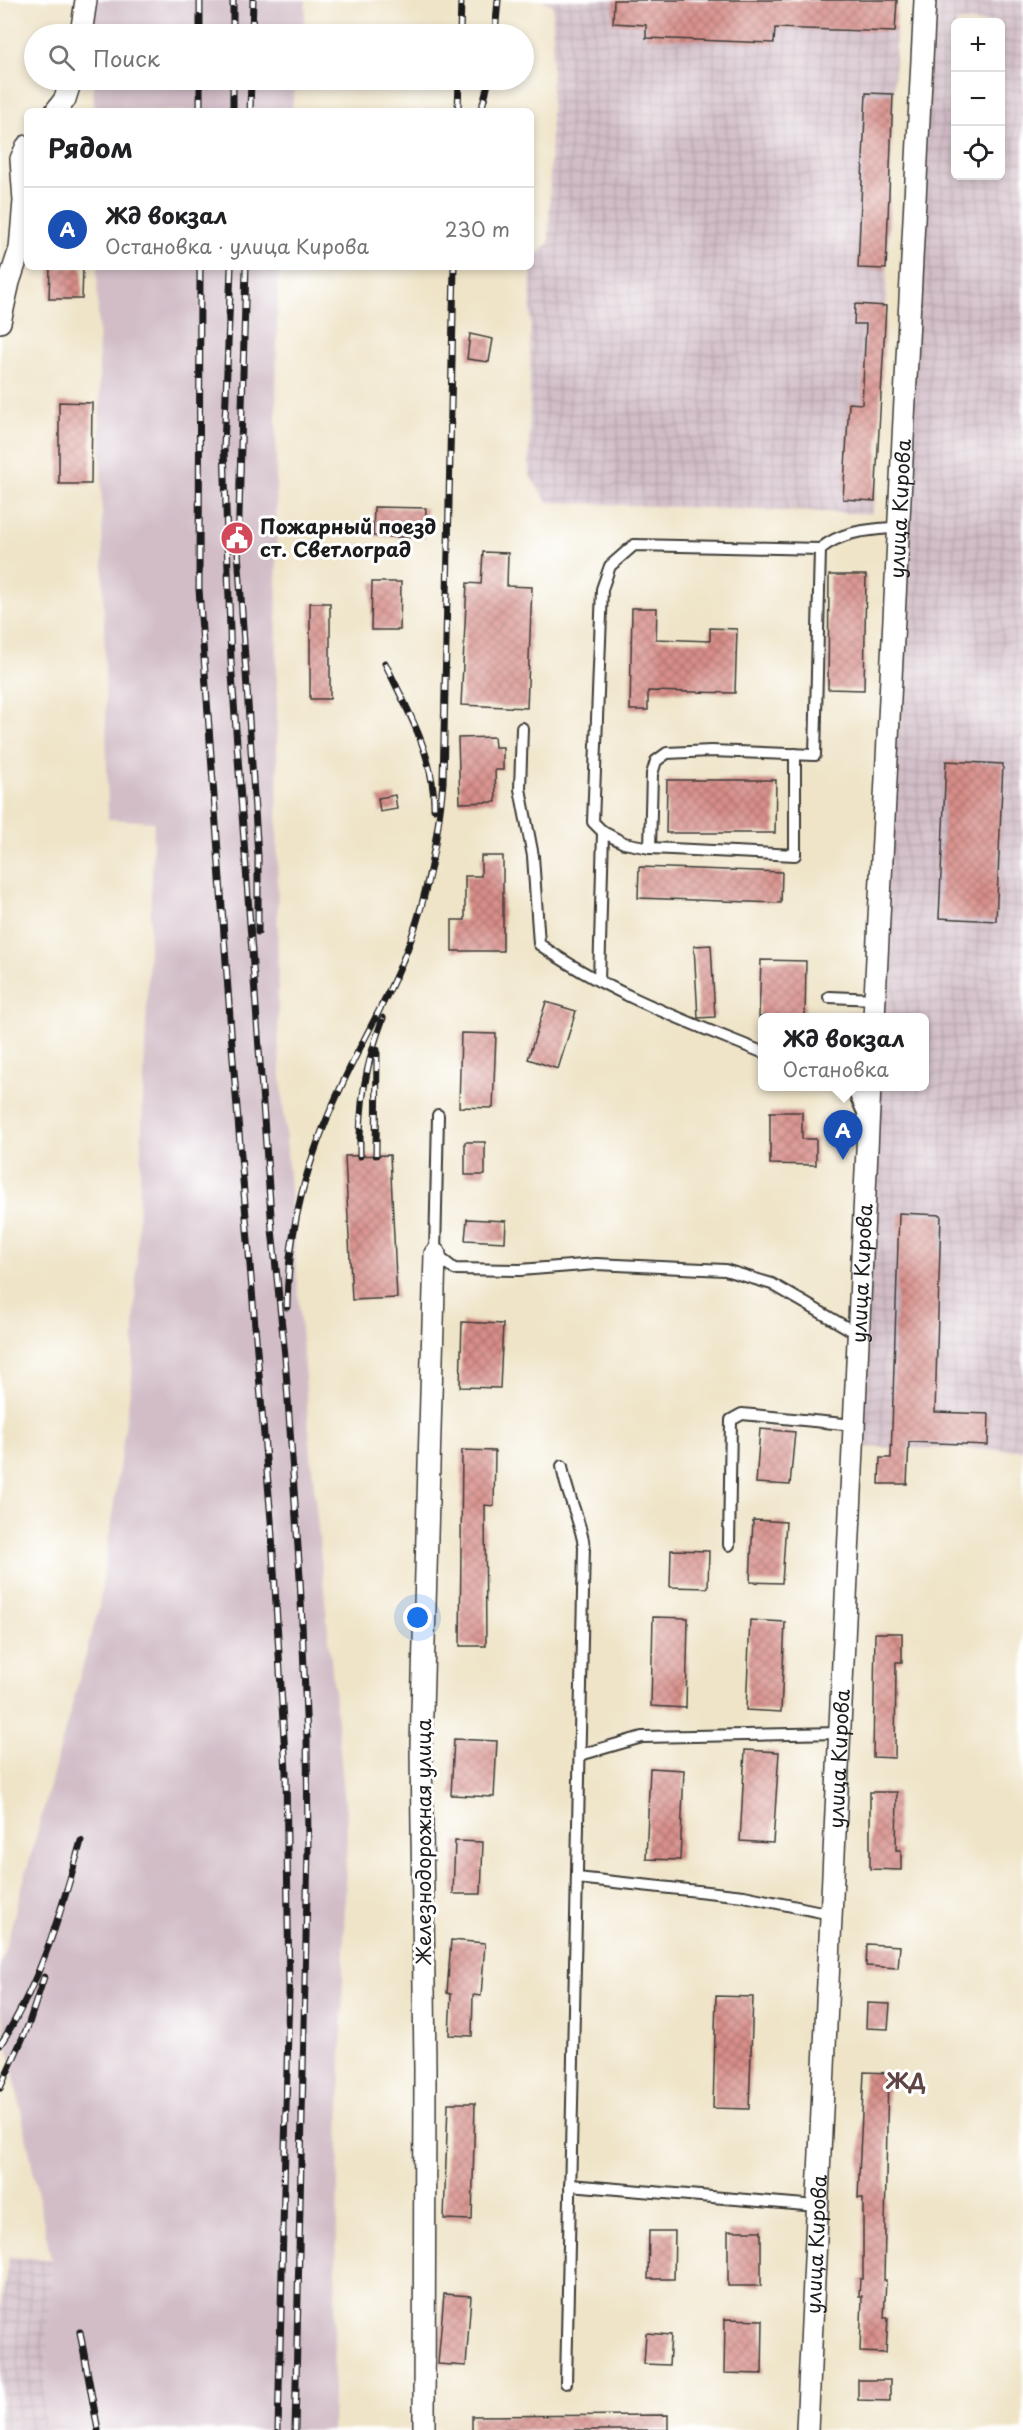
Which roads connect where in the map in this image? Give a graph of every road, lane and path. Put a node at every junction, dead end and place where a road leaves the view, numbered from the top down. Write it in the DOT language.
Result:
graph roads {
  1 [pos="86,0"];
  2 [pos="925,0"];
  3 [pos="82,24"];
  4 [pos="68,90"];
  5 [pos="58,108"];
  6 [pos="24,152"];
  7 [pos="24,201"];
  8 [pos="24,201"];
  9 [pos="0,322"];
  10 [pos="891,528"];
  11 [pos="820,549"];
  12 [pos="522,728"];
  13 [pos="795,754"];
  14 [pos="603,832"];
  15 [pos="650,848"];
  16 [pos="599,981"];
  17 [pos="829,997"];
  18 [pos="874,1008"];
  19 [pos="758,1050"];
  20 [pos="852,1091"];
  21 [pos="870,1091"];
  22 [pos="438,1116"];
  23 [pos="868,1123"];
  24 [pos="435,1254"];
  25 [pos="858,1334"];
  26 [pos="854,1425"];
  27 [pos="562,1466"];
  28 [pos="729,1545"];
  29 [pos="840,1733"];
  30 [pos="580,1755"];
  31 [pos="577,1878"];
  32 [pos="831,1914"];
  33 [pos="570,2184"];
  34 [pos="817,2206"];
  35 [pos="566,2383"];
  36 [pos="424,2430"];
  37 [pos="807,2430"];
  1 -- 3 [label="street"];
  2 -- 18 [label="street, улица Кирова"];
  4 -- 5 [label="street"];
  6 -- 8 [label="street"];
  7 -- 9 [label="street"];
  10 -- 11 [label="lane"];
  11 -- 13 [label="lane"];
  11 -- 14 [label="lane"];
  12 -- 16 [label="lane"];
  13 -- 15 [label="lane"];
  13 -- 15 [label="lane"];
  14 -- 15 [label="lane"];
  14 -- 16 [label="lane"];
  16 -- 19 [label="lane"];
  17 -- 18 [label="lane"];
  20 -- 23 [label="lane"];
  21 -- 23 [label="street, улица Кирова"];
  22 -- 24 [label="lane"];
  23 -- 25 [label="street, улица Кирова"];
  24 -- 25 [label="lane"];
  24 -- 36 [label="street, Железнодорожная улица"];
  25 -- 26 [label="street, улица Кирова"];
  26 -- 28 [label="lane"];
  26 -- 29 [label="street, улица Кирова"];
  27 -- 30 [label="lane"];
  29 -- 30 [label="lane"];
  29 -- 32 [label="street, улица Кирова"];
  30 -- 31 [label="lane"];
  31 -- 32 [label="lane"];
  31 -- 33 [label="lane"];
  32 -- 34 [label="street, улица Кирова"];
  33 -- 34 [label="lane"];
  33 -- 35 [label="lane"];
  34 -- 37 [label="street, улица Кирова"];
}
